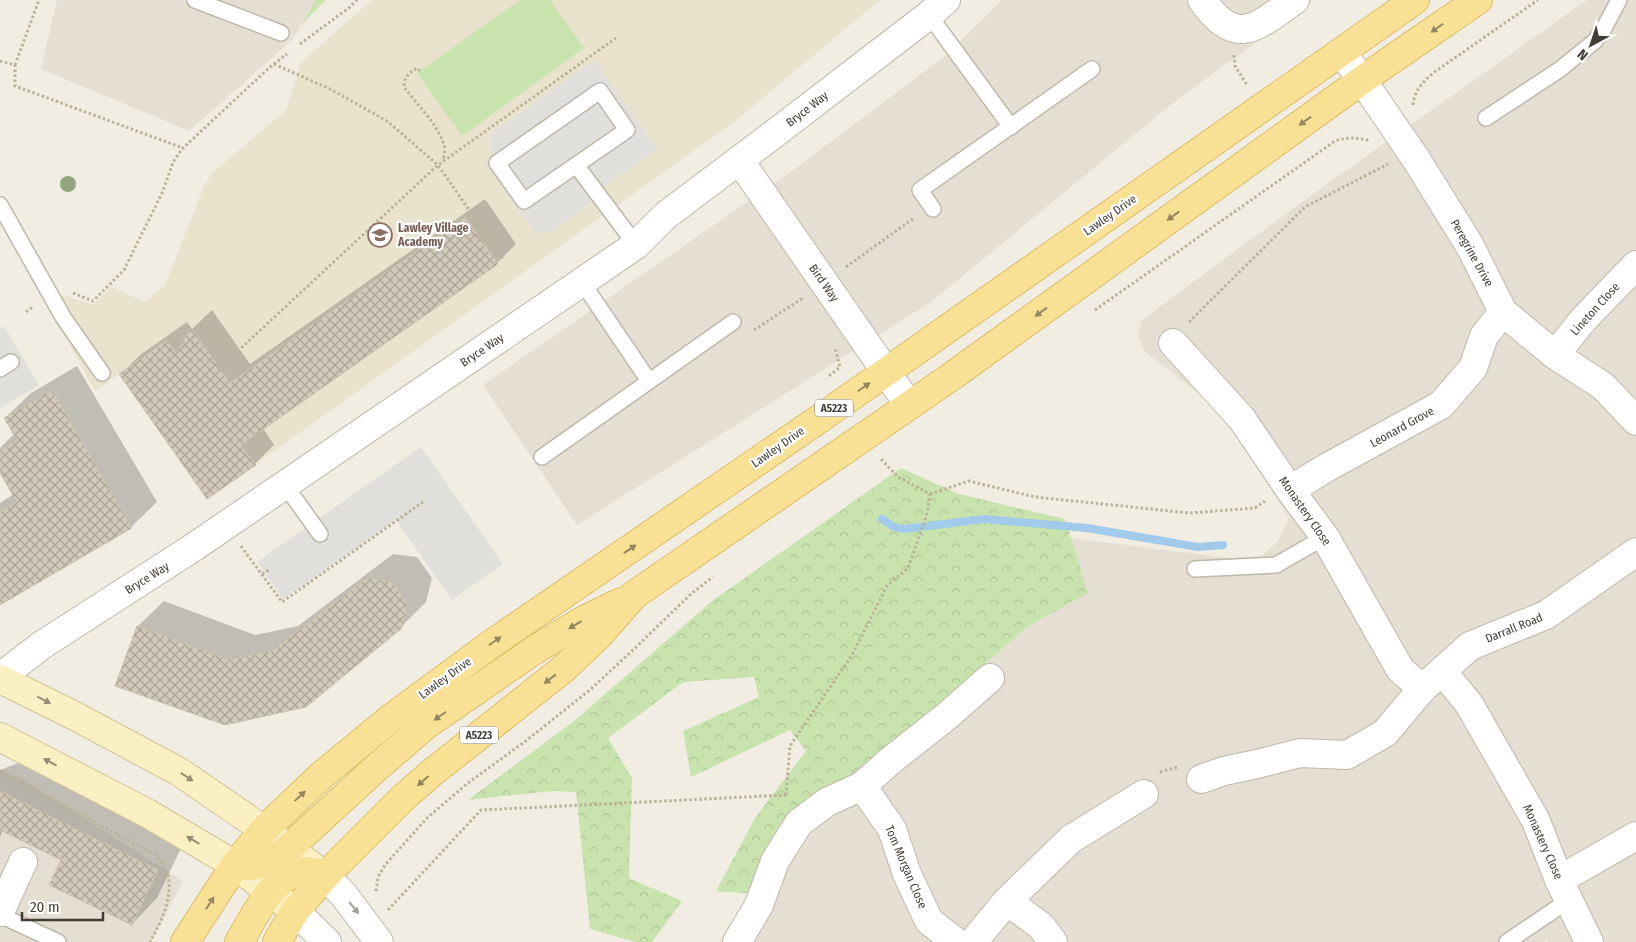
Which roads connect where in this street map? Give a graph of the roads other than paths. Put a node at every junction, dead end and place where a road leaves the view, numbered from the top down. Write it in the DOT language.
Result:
graph roads {
  1 [pos="195,0"];
  2 [pos="1202,0"];
  3 [pos="1295,0"];
  4 [pos="1415,0"];
  5 [pos="1478,0"];
  6 [pos="1619,0"];
  7 [pos="938,8"];
  8 [pos="281,33"];
  9 [pos="1341,52"];
  10 [pos="1092,70"];
  11 [pos="1362,80"];
  12 [pos="1486,118"];
  13 [pos="1011,127"];
  14 [pos="740,161"];
  15 [pos="576,165"];
  16 [pos="0,205"];
  17 [pos="932,208"];
  18 [pos="636,244"];
  19 [pos="1636,265"];
  20 [pos="582,282"];
  21 [pos="1503,312"];
  22 [pos="733,322"];
  23 [pos="1173,344"];
  24 [pos="1555,355"];
  25 [pos="886,372"];
  26 [pos="102,373"];
  27 [pos="649,381"];
  28 [pos="909,405"];
  29 [pos="1636,421"];
  30 [pos="542,457"];
  31 [pos="285,484"];
  32 [pos="1289,488"];
  33 [pos="320,534"];
  34 [pos="1325,537"];
  35 [pos="1636,552"];
  36 [pos="1196,570"];
  37 [pos="634,595"];
  38 [pos="1442,671"];
  39 [pos="0,678"];
  40 [pos="990,678"];
  41 [pos="1422,689"];
  42 [pos="0,737"];
  43 [pos="1201,779"];
  44 [pos="862,786"];
  45 [pos="1144,794"];
  46 [pos="264,830"];
  47 [pos="1636,836"];
  48 [pos="289,848"];
  49 [pos="23,862"];
  50 [pos="234,865"];
  51 [pos="325,876"];
  52 [pos="1564,890"];
  53 [pos="269,891"];
  54 [pos="1007,901"];
  55 [pos="295,911"];
  56 [pos="0,914"];
  57 [pos="381,929"];
  58 [pos="58,942"];
  59 [pos="185,942"];
  60 [pos="239,942"];
  61 [pos="277,942"];
  62 [pos="327,942"];
  63 [pos="737,942"];
  64 [pos="956,942"];
  65 [pos="973,942"];
  66 [pos="1053,942"];
  67 [pos="1507,942"];
  68 [pos="1589,942"];
  1 -- 8 [label="lane"];
  2 -- 3 [label="street"];
  4 -- 9 [label="main road, Lawley Drive / A5223"];
  5 -- 11 [label="main road, A5223, one-way"];
  6 -- 12 [label="lane"];
  7 -- 13 [label="lane"];
  7 -- 14 [label="street, Bryce Way"];
  9 -- 11 [label="street, Peregrine Drive"];
  9 -- 25 [label="main road, Lawley Drive / A5223"];
  10 -- 13 [label="lane"];
  11 -- 21 [label="street, Peregrine Drive"];
  11 -- 28 [label="main road, A5223, one-way"];
  13 -- 17 [label="lane"];
  14 -- 18 [label="street, Bryce Way"];
  14 -- 25 [label="street, Bird Way"];
  15 -- 15 [label="lane"];
  15 -- 18 [label="lane"];
  16 -- 26 [label="lane"];
  18 -- 20 [label="street, Bryce Way"];
  19 -- 24 [label="street, Lineton Close"];
  20 -- 27 [label="lane"];
  20 -- 31 [label="street, Bryce Way"];
  21 -- 24 [label="street, Peregrine Drive"];
  21 -- 32 [label="street, Leonard Grove"];
  22 -- 27 [label="lane"];
  23 -- 32 [label="street, Monastery Close"];
  24 -- 29 [label="street, Peregrine Drive"];
  25 -- 28 [label="street, Bird Way"];
  46 -- 25 [label="main road, Lawley Drive / A5223, one-way"];
  27 -- 30 [label="lane"];
  28 -- 37 [label="main road, A5223"];
  31 -- 33 [label="lane"];
  31 -- 39 [label="street, Bryce Way"];
  32 -- 34 [label="street, Monastery Close"];
  34 -- 36 [label="lane"];
  34 -- 41 [label="street, Monastery Close"];
  35 -- 38 [label="street, Darrall Road"];
  37 -- 48 [label="main road, one-way"];
  37 -- 51 [label="main road, A5223, one-way"];
  38 -- 41 [label="street, Darrall Road"];
  38 -- 52 [label="street, Monastery Close"];
  39 -- 46 [label="main road, one-way"];
  40 -- 44 [label="street"];
  41 -- 43 [label="street, Darrall Road"];
  50 -- 42 [label="main road, one-way"];
  44 -- 63 [label="street"];
  44 -- 64 [label="street, Tom Morgan Close"];
  45 -- 54 [label="street"];
  46 -- 48 [label="main road"];
  46 -- 50 [label="main road, Lawley Drive / A5223"];
  47 -- 52 [label="street"];
  48 -- 50 [label="main road"];
  48 -- 51 [label="main road"];
  49 -- 56 [label="street"];
  50 -- 53 [label="main road"];
  59 -- 50 [label="main road, Lawley Drive / A5223, one-way"];
  51 -- 53 [label="main road"];
  51 -- 55 [label="main road, A5223"];
  51 -- 57 [label="street, one-way"];
  52 -- 67 [label="lane"];
  52 -- 68 [label="street, Monastery Close"];
  53 -- 55 [label="main road"];
  53 -- 60 [label="main road"];
  54 -- 65 [label="street"];
  54 -- 66 [label="street"];
  55 -- 61 [label="main road, A5223"];
  55 -- 62 [label="street"];
  56 -- 58 [label="lane"];
}
